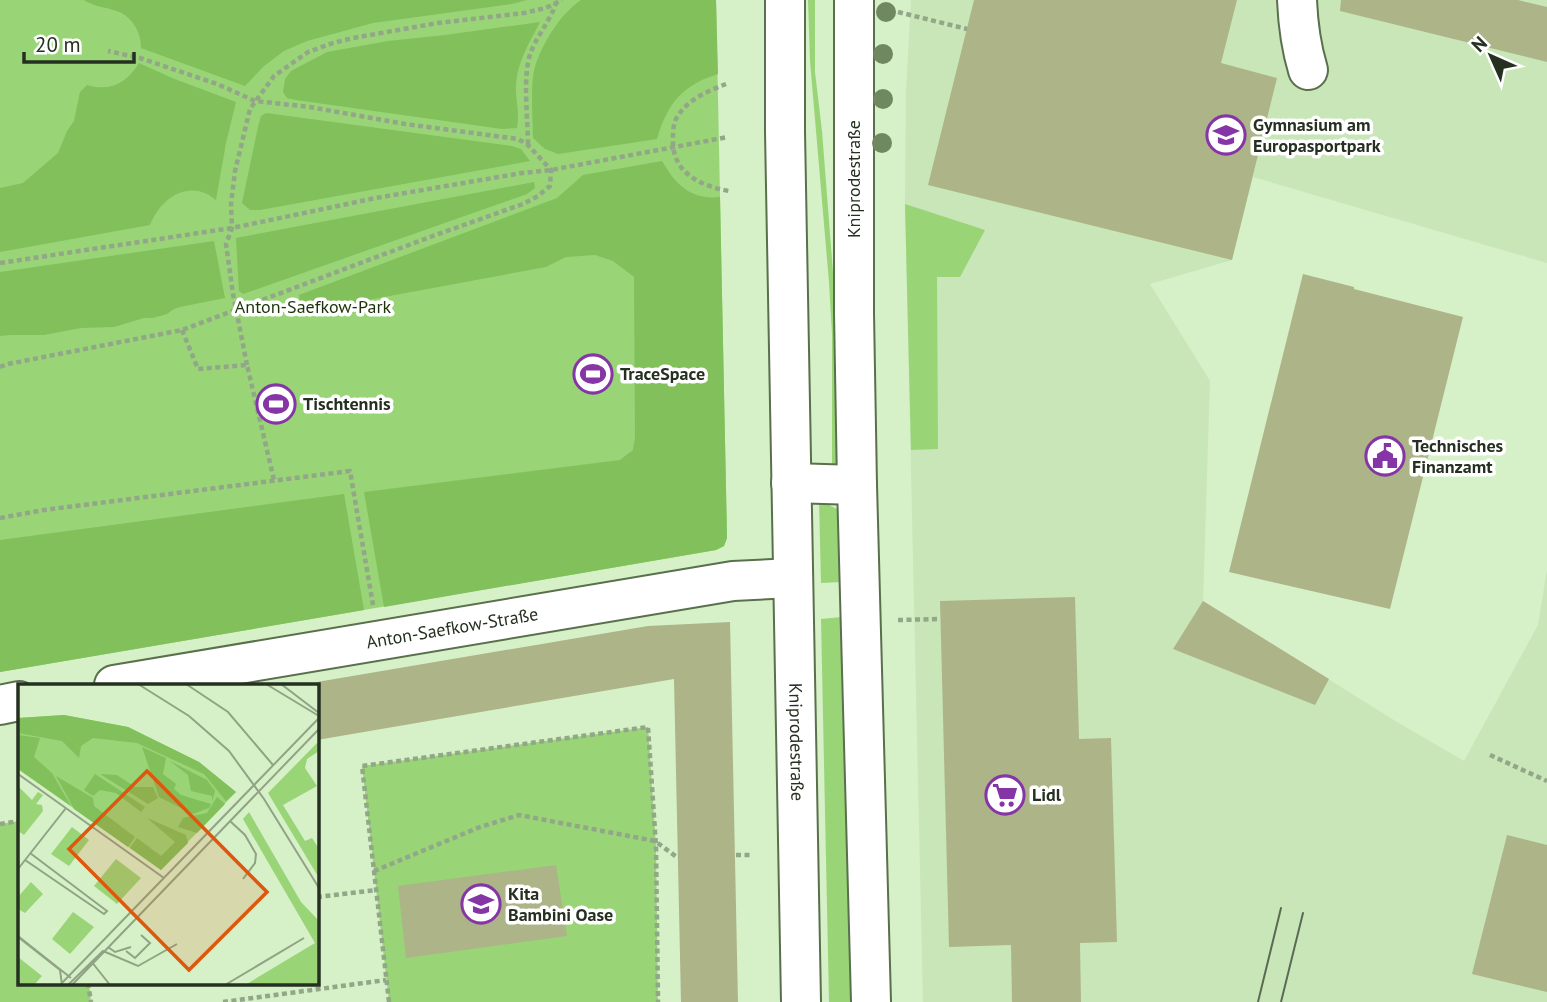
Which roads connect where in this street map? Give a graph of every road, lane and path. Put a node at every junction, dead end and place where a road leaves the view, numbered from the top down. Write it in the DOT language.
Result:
graph roads {
  1 [pos="562,0"];
  2 [pos="785,0"];
  3 [pos="854,0"];
  4 [pos="1297,0"];
  5 [pos="556,4"];
  6 [pos="898,12"];
  7 [pos="967,29"];
  8 [pos="108,51"];
  9 [pos="1308,70"];
  10 [pos="726,84"];
  11 [pos="255,101"];
  12 [pos="728,137"];
  13 [pos="528,145"];
  14 [pos="673,146"];
  15 [pos="551,170"];
  16 [pos="729,191"];
  17 [pos="232,228"];
  18 [pos="0,262"];
  19 [pos="237,311"];
  20 [pos="182,331"];
  21 [pos="247,365"];
  22 [pos="0,368"];
  23 [pos="274,480"];
  24 [pos="791,483"];
  25 [pos="857,485"];
  26 [pos="0,517"];
  27 [pos="793,578"];
  28 [pos="374,617"];
  29 [pos="940,619"];
  30 [pos="898,620"];
  31 [pos="120,684"];
  32 [pos="18,701"];
  33 [pos="0,705"];
  34 [pos="1490,755"];
  35 [pos="1547,781"];
  36 [pos="18,821"];
  37 [pos="0,824"];
  38 [pos="655,841"];
  39 [pos="736,855"];
  40 [pos="751,855"];
  41 [pos="678,858"];
  42 [pos="374,872"];
  43 [pos="376,890"];
  44 [pos="318,897"];
  45 [pos="386,979"];
  46 [pos="89,984"];
  47 [pos="91,1002"];
  48 [pos="223,1002"];
  49 [pos="389,1002"];
  50 [pos="657,1002"];
  51 [pos="801,1002"];
  52 [pos="871,1002"];
  1 -- 5 [label="path"];
  2 -- 24 [label="street, Kniprodestraße"];
  3 -- 25 [label="street, Kniprodestraße"];
  4 -- 9 [label="street"];
  5 -- 11 [label="path"];
  5 -- 13 [label="path"];
  6 -- 7 [label="path"];
  8 -- 11 [label="path"];
  10 -- 14 [label="path"];
  11 -- 13 [label="path"];
  11 -- 17 [label="path"];
  12 -- 14 [label="path"];
  13 -- 15 [label="path"];
  14 -- 15 [label="path"];
  14 -- 16 [label="path"];
  15 -- 17 [label="path"];
  15 -- 19 [label="path"];
  17 -- 18 [label="path"];
  17 -- 19 [label="path"];
  19 -- 20 [label="path"];
  19 -- 21 [label="path"];
  20 -- 21 [label="path"];
  20 -- 22 [label="path"];
  21 -- 23 [label="path"];
  23 -- 26 [label="path"];
  23 -- 28 [label="path"];
  24 -- 25 [label="street"];
  24 -- 27 [label="street, Kniprodestraße"];
  25 -- 52 [label="street, Kniprodestraße"];
  27 -- 31 [label="street, Anton-Saefkow-Straße"];
  27 -- 51 [label="street, Kniprodestraße"];
  29 -- 30 [label="path"];
  32 -- 33 [label="street"];
  34 -- 35 [label="path"];
  36 -- 37 [label="path"];
  38 -- 41 [label="path"];
  38 -- 42 [label="path"];
  38 -- 42 [label="path"];
  38 -- 50 [label="path"];
  39 -- 40 [label="path"];
  42 -- 43 [label="path"];
  43 -- 44 [label="path"];
  43 -- 45 [label="path"];
  45 -- 48 [label="path"];
  45 -- 49 [label="path"];
  46 -- 47 [label="path"];
}
